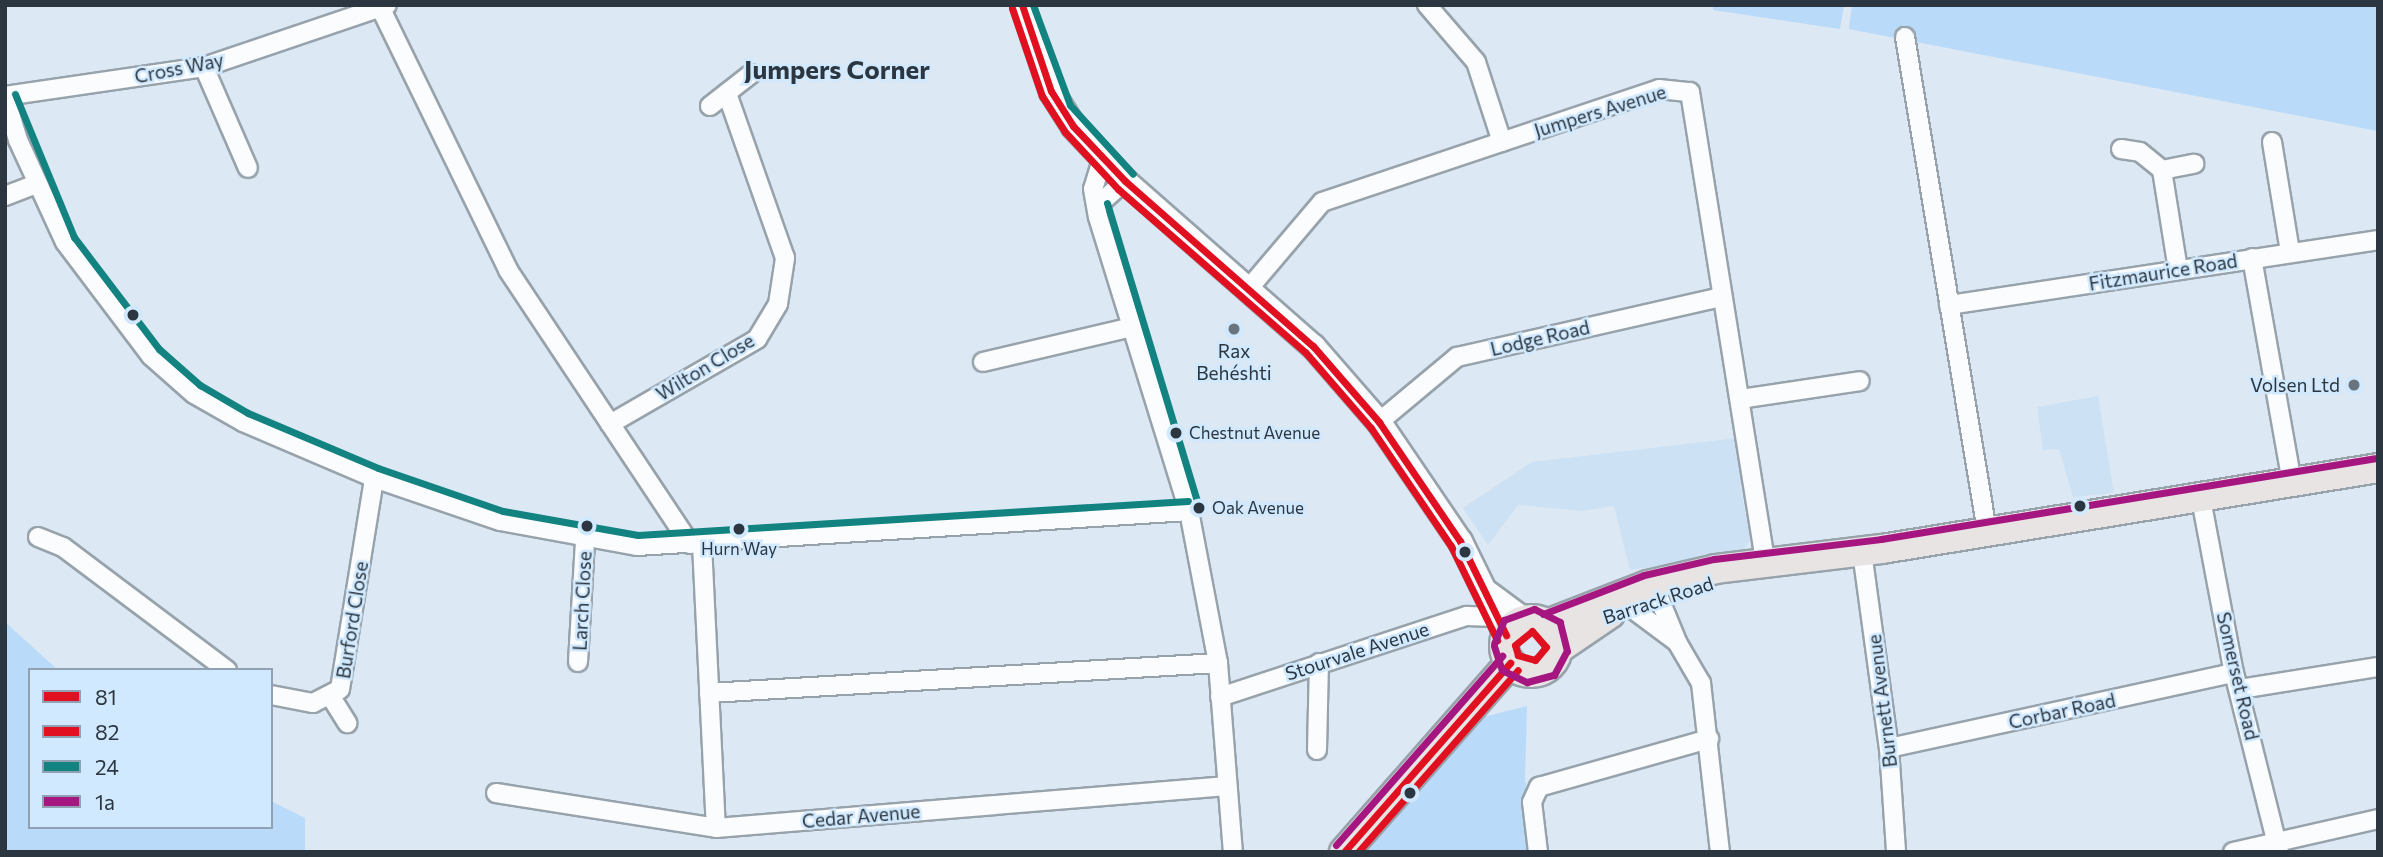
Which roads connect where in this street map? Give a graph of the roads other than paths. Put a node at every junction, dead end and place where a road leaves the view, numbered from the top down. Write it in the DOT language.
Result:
graph roads {
  1 [pos="1022,5"];
  2 [pos="1427,5"];
  3 [pos="382,6"];
  4 [pos="1905,37"];
  5 [pos="204,66"];
  6 [pos="751,74"];
  7 [pos="727,93"];
  8 [pos="5,96"];
  9 [pos="710,106"];
  10 [pos="1502,142"];
  11 [pos="2272,142"];
  12 [pos="2121,149"];
  13 [pos="1102,160"];
  14 [pos="2194,164"];
  15 [pos="248,168"];
  16 [pos="2162,170"];
  17 [pos="1125,181"];
  18 [pos="37,184"];
  19 [pos="5,196"];
  20 [pos="1097,206"];
  21 [pos="2378,240"];
  22 [pos="2290,253"];
  23 [pos="2252,258"];
  24 [pos="2178,270"];
  25 [pos="1250,288"];
  26 [pos="1722,297"];
  27 [pos="1949,305"];
  28 [pos="1132,327"];
  29 [pos="984,362"];
  30 [pos="1860,381"];
  31 [pos="1740,399"];
  32 [pos="1379,422"];
  33 [pos="610,424"];
  34 [pos="2378,468"];
  35 [pos="374,478"];
  36 [pos="2292,483"];
  37 [pos="2201,499"];
  38 [pos="1189,511"];
  39 [pos="1987,531"];
  40 [pos="38,537"];
  41 [pos="585,540"];
  42 [pos="696,544"];
  43 [pos="1862,552"];
  44 [pos="1766,565"];
  45 [pos="1644,597"];
  46 [pos="1517,632"];
  47 [pos="1671,636"];
  48 [pos="1557,650"];
  49 [pos="578,662"];
  50 [pos="1218,663"];
  51 [pos="1319,663"];
  52 [pos="2378,667"];
  53 [pos="224,668"];
  54 [pos="2237,681"];
  55 [pos="709,693"];
  56 [pos="273,695"];
  57 [pos="331,697"];
  58 [pos="1220,697"];
  59 [pos="347,723"];
  60 [pos="1709,739"];
  61 [pos="1889,748"];
  62 [pos="1317,750"];
  63 [pos="1227,786"];
  64 [pos="496,793"];
  65 [pos="2378,819"];
  66 [pos="716,828"];
  67 [pos="2278,847"];
  68 [pos="1233,852"];
  69 [pos="1344,852"];
  70 [pos="1538,852"];
  71 [pos="1720,852"];
  72 [pos="1896,852"];
  73 [pos="2233,852"];
  1 -- 13 [label="street"];
  2 -- 10 [label="street"];
  3 -- 5 [label="street, Cross Way"];
  3 -- 33 [label="street"];
  4 -- 27 [label="street"];
  5 -- 8 [label="street, Cross Way"];
  5 -- 15 [label="street"];
  6 -- 7 [label="street"];
  7 -- 9 [label="street"];
  7 -- 33 [label="street, Wilton Close"];
  8 -- 18 [label="street"];
  10 -- 25 [label="street, Jumpers Avenue"];
  10 -- 26 [label="street, Jumpers Avenue"];
  11 -- 22 [label="street"];
  12 -- 16 [label="street"];
  13 -- 17 [label="street"];
  13 -- 20 [label="street"];
  14 -- 16 [label="street"];
  16 -- 24 [label="street"];
  17 -- 20 [label="street"];
  17 -- 25 [label="street"];
  18 -- 19 [label="street"];
  18 -- 35 [label="street"];
  20 -- 28 [label="street"];
  21 -- 22 [label="street, Fitzmaurice Road"];
  22 -- 23 [label="street, Fitzmaurice Road"];
  23 -- 24 [label="street, Fitzmaurice Road"];
  23 -- 36 [label="street"];
  24 -- 27 [label="street, Fitzmaurice Road"];
  25 -- 32 [label="street"];
  26 -- 31 [label="street, Jumpers Avenue"];
  26 -- 32 [label="street, Lodge Road"];
  27 -- 39 [label="street"];
  28 -- 29 [label="street"];
  28 -- 38 [label="street"];
  30 -- 31 [label="street"];
  31 -- 44 [label="street, Jumpers Avenue"];
  32 -- 46 [label="street"];
  33 -- 42 [label="street"];
  34 -- 36 [label="main road, Barrack Road"];
  35 -- 41 [label="street"];
  35 -- 57 [label="street, Burford Close"];
  36 -- 37 [label="main road, Barrack Road"];
  37 -- 39 [label="main road, Barrack Road"];
  37 -- 54 [label="street, Somerset Road"];
  38 -- 42 [label="street"];
  38 -- 50 [label="street"];
  39 -- 43 [label="main road, Barrack Road"];
  40 -- 53 [label="street"];
  41 -- 42 [label="street"];
  41 -- 49 [label="street, Larch Close"];
  42 -- 55 [label="street"];
  43 -- 44 [label="main road, Barrack Road"];
  43 -- 61 [label="street, Burnett Avenue"];
  44 -- 45 [label="main road, Barrack Road"];
  45 -- 46 [label="main road, Barrack Road"];
  45 -- 47 [label="street"];
  45 -- 47 [label="street"];
  45 -- 48 [label="main road, Barrack Road"];
  46 -- 48 [label="main road"];
  46 -- 48 [label="main road"];
  46 -- 51 [label="street, Stourvale Avenue"];
  46 -- 69 [label="main road, Barrack Road"];
  47 -- 60 [label="street"];
  50 -- 55 [label="street"];
  50 -- 58 [label="street"];
  51 -- 58 [label="street, Stourvale Avenue"];
  51 -- 62 [label="street"];
  52 -- 54 [label="street, Corbar Road"];
  54 -- 61 [label="street, Corbar Road"];
  54 -- 67 [label="street, Somerset Road"];
  55 -- 66 [label="street"];
  56 -- 57 [label="street, Burford Close"];
  57 -- 59 [label="street"];
  58 -- 63 [label="street"];
  60 -- 70 [label="street"];
  60 -- 71 [label="street"];
  61 -- 72 [label="street, Burnett Avenue"];
  63 -- 66 [label="street, Cedar Avenue"];
  63 -- 68 [label="street"];
  64 -- 66 [label="street, Cedar Avenue"];
  65 -- 67 [label="street"];
  67 -- 73 [label="street"];
}
